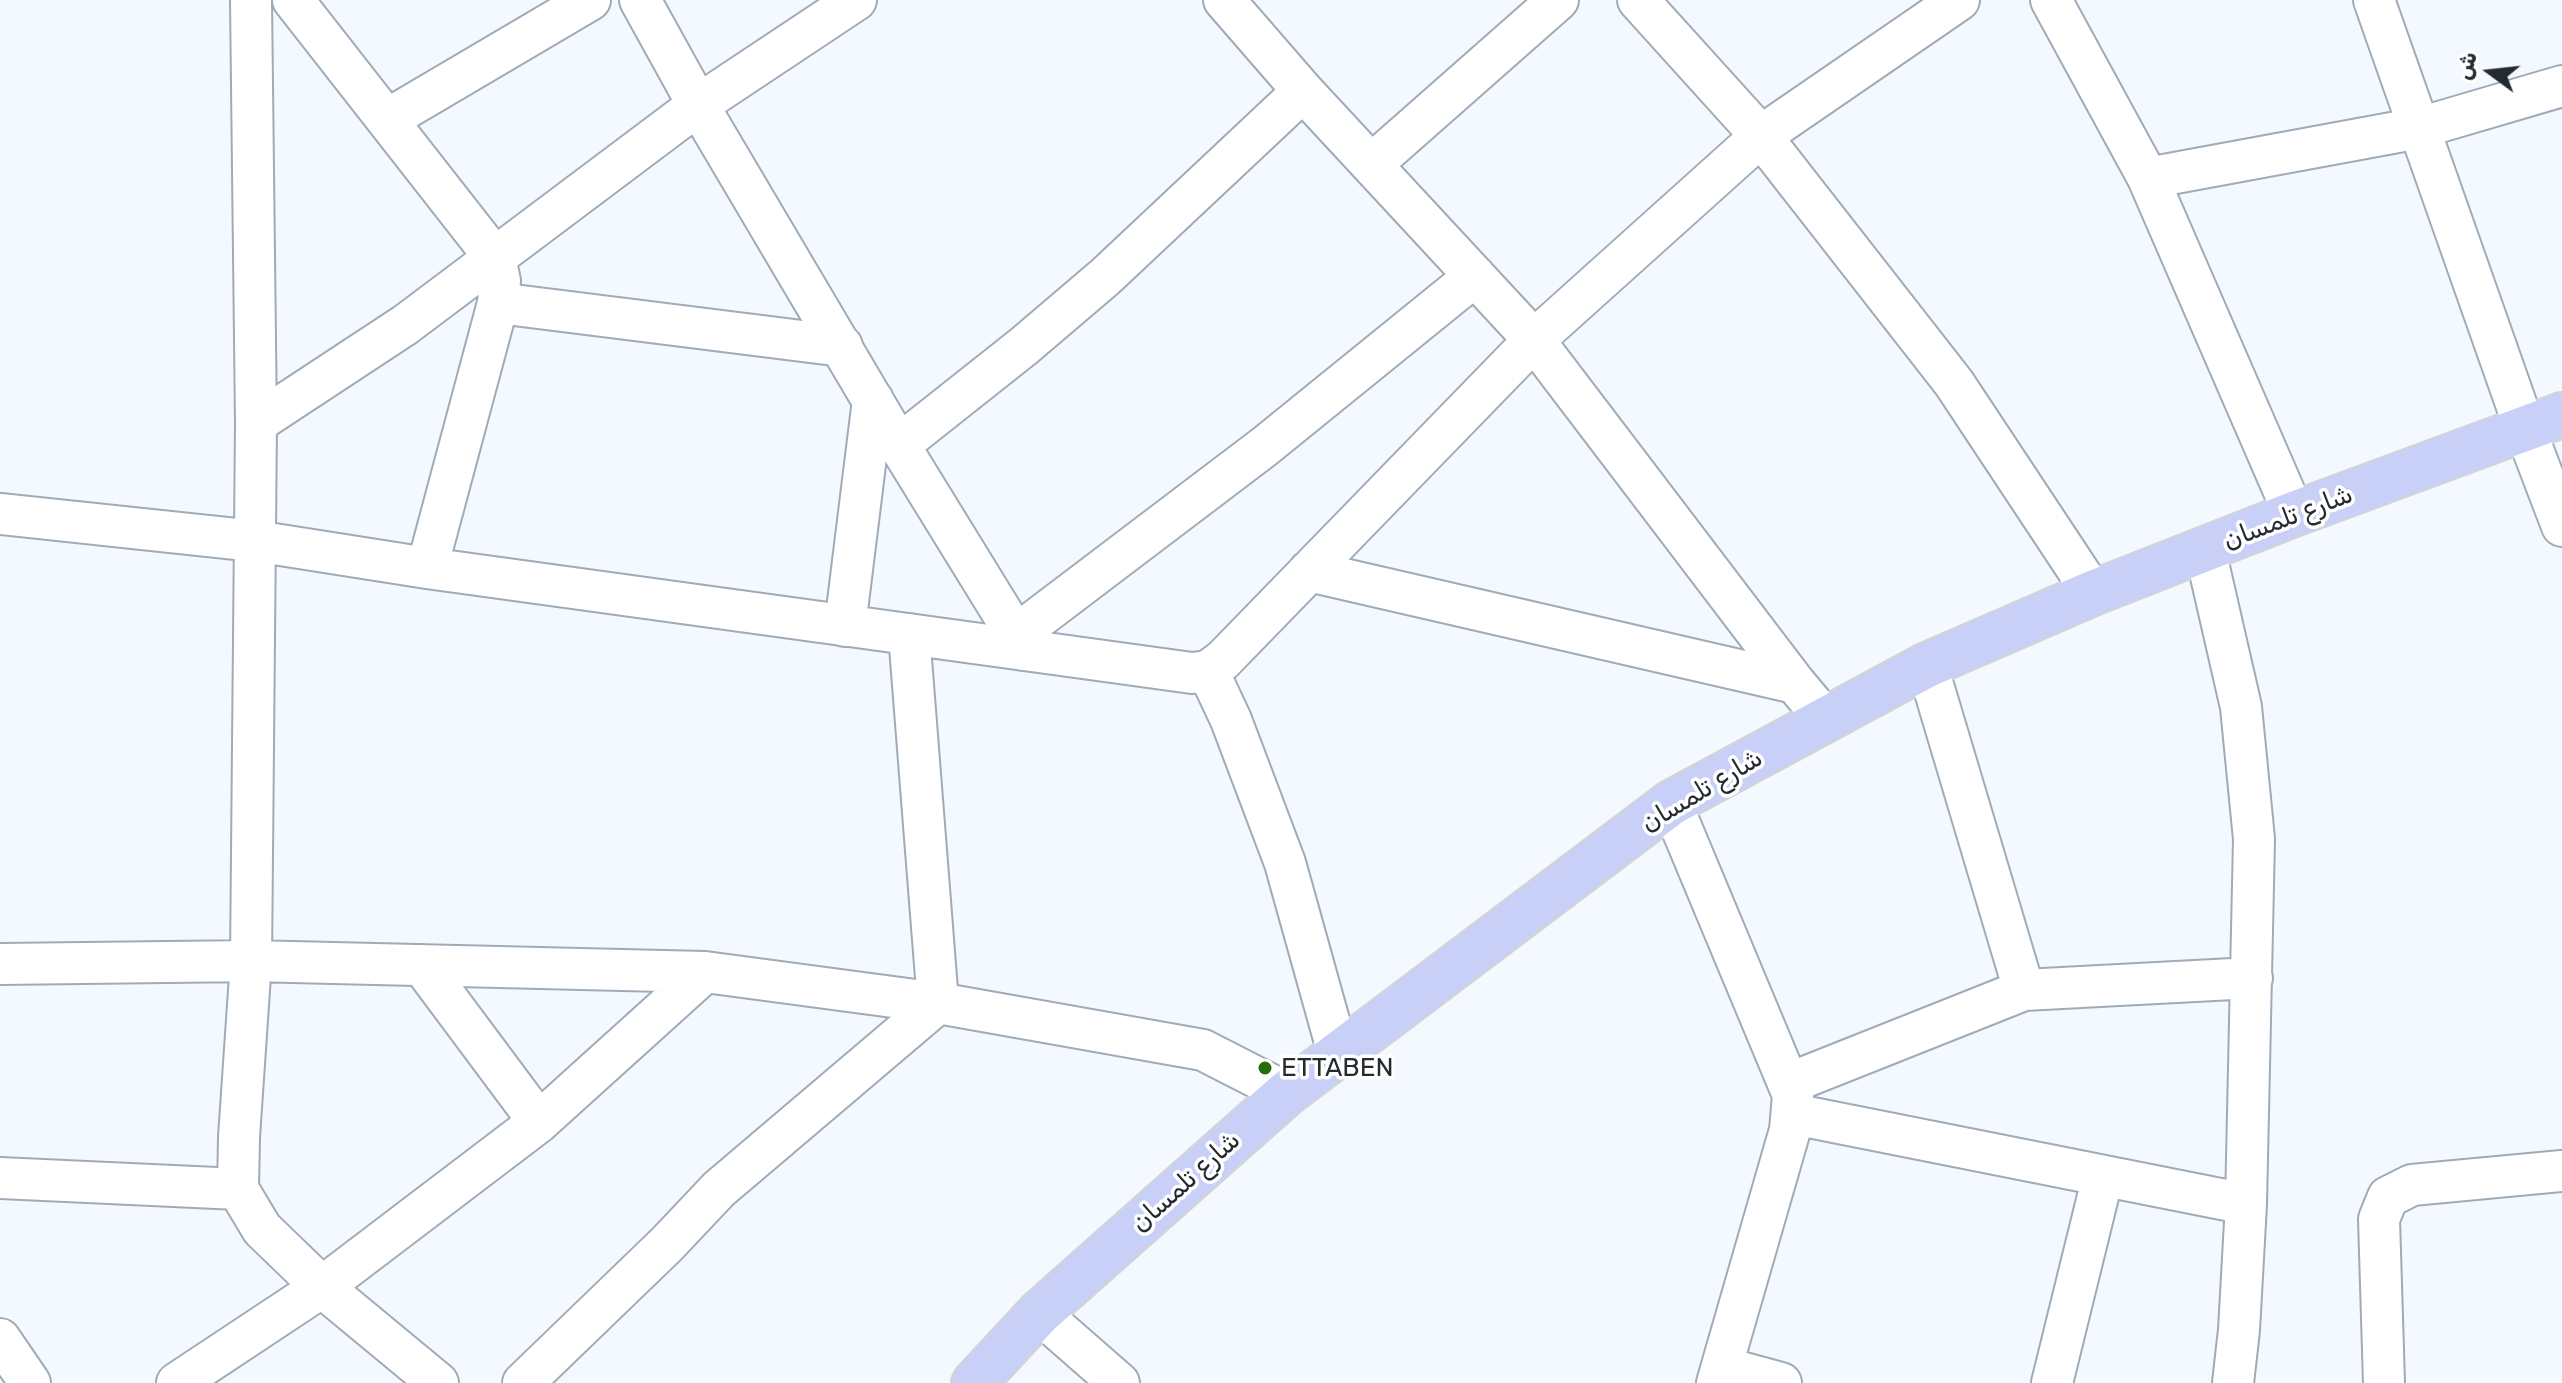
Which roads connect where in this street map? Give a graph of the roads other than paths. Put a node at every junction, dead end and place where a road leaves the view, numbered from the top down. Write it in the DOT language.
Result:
graph roads {
  1 [pos="251,0"];
  2 [pos="285,0"];
  3 [pos="293,0"];
  4 [pos="590,0"];
  5 [pos="640,0"];
  6 [pos="856,0"];
  7 [pos="1224,0"];
  8 [pos="1558,0"];
  9 [pos="1638,0"];
  10 [pos="1959,0"];
  11 [pos="2051,0"];
  12 [pos="2374,0"];
  13 [pos="251,42"];
  14 [pos="2562,86"];
  15 [pos="1303,91"];
  16 [pos="698,105"];
  17 [pos="388,119"];
  18 [pos="2419,128"];
  19 [pos="1761,136"];
  20 [pos="1372,164"];
  21 [pos="2148,178"];
  22 [pos="495,258"];
  23 [pos="1475,276"];
  24 [pos="498,303"];
  25 [pos="1534,340"];
  26 [pos="842,346"];
  27 [pos="873,400"];
  28 [pos="2544,422"];
  29 [pos="256,423"];
  30 [pos="899,445"];
  31 [pos="0,514"];
  32 [pos="2294,514"];
  33 [pos="2562,526"];
  34 [pos="255,541"];
  35 [pos="2205,550"];
  36 [pos="427,568"];
  37 [pos="1309,571"];
  38 [pos="2093,593"];
  39 [pos="845,626"];
  40 [pos="909,634"];
  41 [pos="1019,643"];
  42 [pos="1927,665"];
  43 [pos="1208,671"];
  44 [pos="1795,683"];
  45 [pos="1826,720"];
  46 [pos="1671,803"];
  47 [pos="251,961"];
  48 [pos="0,964"];
  49 [pos="422,965"];
  50 [pos="705,972"];
  51 [pos="2252,978"];
  52 [pos="2024,990"];
  53 [pos="938,1003"];
  54 [pos="1338,1053"];
  55 [pos="1287,1093"];
  56 [pos="1792,1098"];
  57 [pos="539,1122"];
  58 [pos="2562,1171"];
  59 [pos="2103,1176"];
  60 [pos="0,1178"];
  61 [pos="238,1189"];
  62 [pos="2246,1204"];
  63 [pos="322,1287"];
  64 [pos="1039,1313"];
  65 [pos="0,1339"];
  66 [pos="1719,1375"];
  67 [pos="30,1383"];
  68 [pos="177,1383"];
  69 [pos="438,1383"];
  70 [pos="523,1383"];
  71 [pos="974,1383"];
  72 [pos="1119,1383"];
  73 [pos="1781,1383"];
  74 [pos="2052,1383"];
  75 [pos="2233,1383"];
  76 [pos="2384,1383"];
  1 -- 13 [label="street"];
  2 -- 13 [label="street"];
  3 -- 17 [label="street"];
  4 -- 17 [label="street"];
  5 -- 16 [label="street"];
  6 -- 16 [label="street"];
  7 -- 15 [label="street"];
  8 -- 20 [label="street"];
  9 -- 19 [label="street"];
  10 -- 19 [label="street"];
  11 -- 21 [label="street"];
  12 -- 18 [label="street"];
  13 -- 29 [label="street"];
  14 -- 18 [label="street"];
  15 -- 20 [label="street"];
  15 -- 30 [label="street"];
  16 -- 22 [label="street"];
  16 -- 26 [label="street"];
  17 -- 22 [label="street"];
  18 -- 21 [label="street"];
  18 -- 28 [label="street"];
  19 -- 25 [label="street"];
  19 -- 38 [label="street"];
  20 -- 23 [label="street"];
  21 -- 32 [label="street"];
  22 -- 24 [label="street"];
  22 -- 29 [label="street"];
  23 -- 25 [label="street"];
  23 -- 41 [label="street"];
  24 -- 26 [label="street"];
  24 -- 36 [label="street"];
  25 -- 37 [label="street"];
  25 -- 44 [label="street"];
  26 -- 27 [label="street"];
  27 -- 30 [label="street"];
  27 -- 39 [label="street"];
  28 -- 32 [label="main road, شارع تلمسان"];
  28 -- 33 [label="street"];
  29 -- 34 [label="street"];
  30 -- 41 [label="street"];
  31 -- 34 [label="street"];
  32 -- 35 [label="main road, شارع تلمسان"];
  34 -- 36 [label="street"];
  34 -- 47 [label="street"];
  35 -- 38 [label="main road, شارع تلمسان"];
  35 -- 51 [label="street"];
  36 -- 39 [label="street"];
  37 -- 43 [label="street"];
  37 -- 44 [label="street"];
  38 -- 42 [label="main road, شارع تلمسان"];
  39 -- 40 [label="street"];
  40 -- 41 [label="street"];
  40 -- 53 [label="street"];
  41 -- 43 [label="street"];
  42 -- 45 [label="main road, شارع تلمسان"];
  42 -- 52 [label="street"];
  43 -- 54 [label="street"];
  44 -- 45 [label="street"];
  45 -- 46 [label="main road, شارع تلمسان"];
  46 -- 54 [label="main road, شارع تلمسان"];
  46 -- 56 [label="street"];
  47 -- 48 [label="street"];
  47 -- 49 [label="street"];
  47 -- 61 [label="street"];
  49 -- 50 [label="street"];
  49 -- 57 [label="street"];
  50 -- 53 [label="street"];
  50 -- 57 [label="street"];
  51 -- 52 [label="street"];
  51 -- 62 [label="street"];
  52 -- 56 [label="street"];
  53 -- 55 [label="street"];
  53 -- 70 [label="street"];
  54 -- 55 [label="main road, شارع تلمسان"];
  55 -- 64 [label="main road, شارع تلمسان"];
  56 -- 59 [label="street"];
  56 -- 66 [label="street"];
  57 -- 63 [label="street"];
  58 -- 76 [label="street"];
  59 -- 62 [label="street"];
  59 -- 74 [label="street"];
  60 -- 61 [label="street"];
  61 -- 63 [label="street"];
  62 -- 75 [label="street"];
  63 -- 68 [label="street"];
  63 -- 69 [label="street"];
  64 -- 71 [label="main road, شارع تلمسان"];
  64 -- 72 [label="street"];
  65 -- 67 [label="street"];
  66 -- 73 [label="street"];
}
